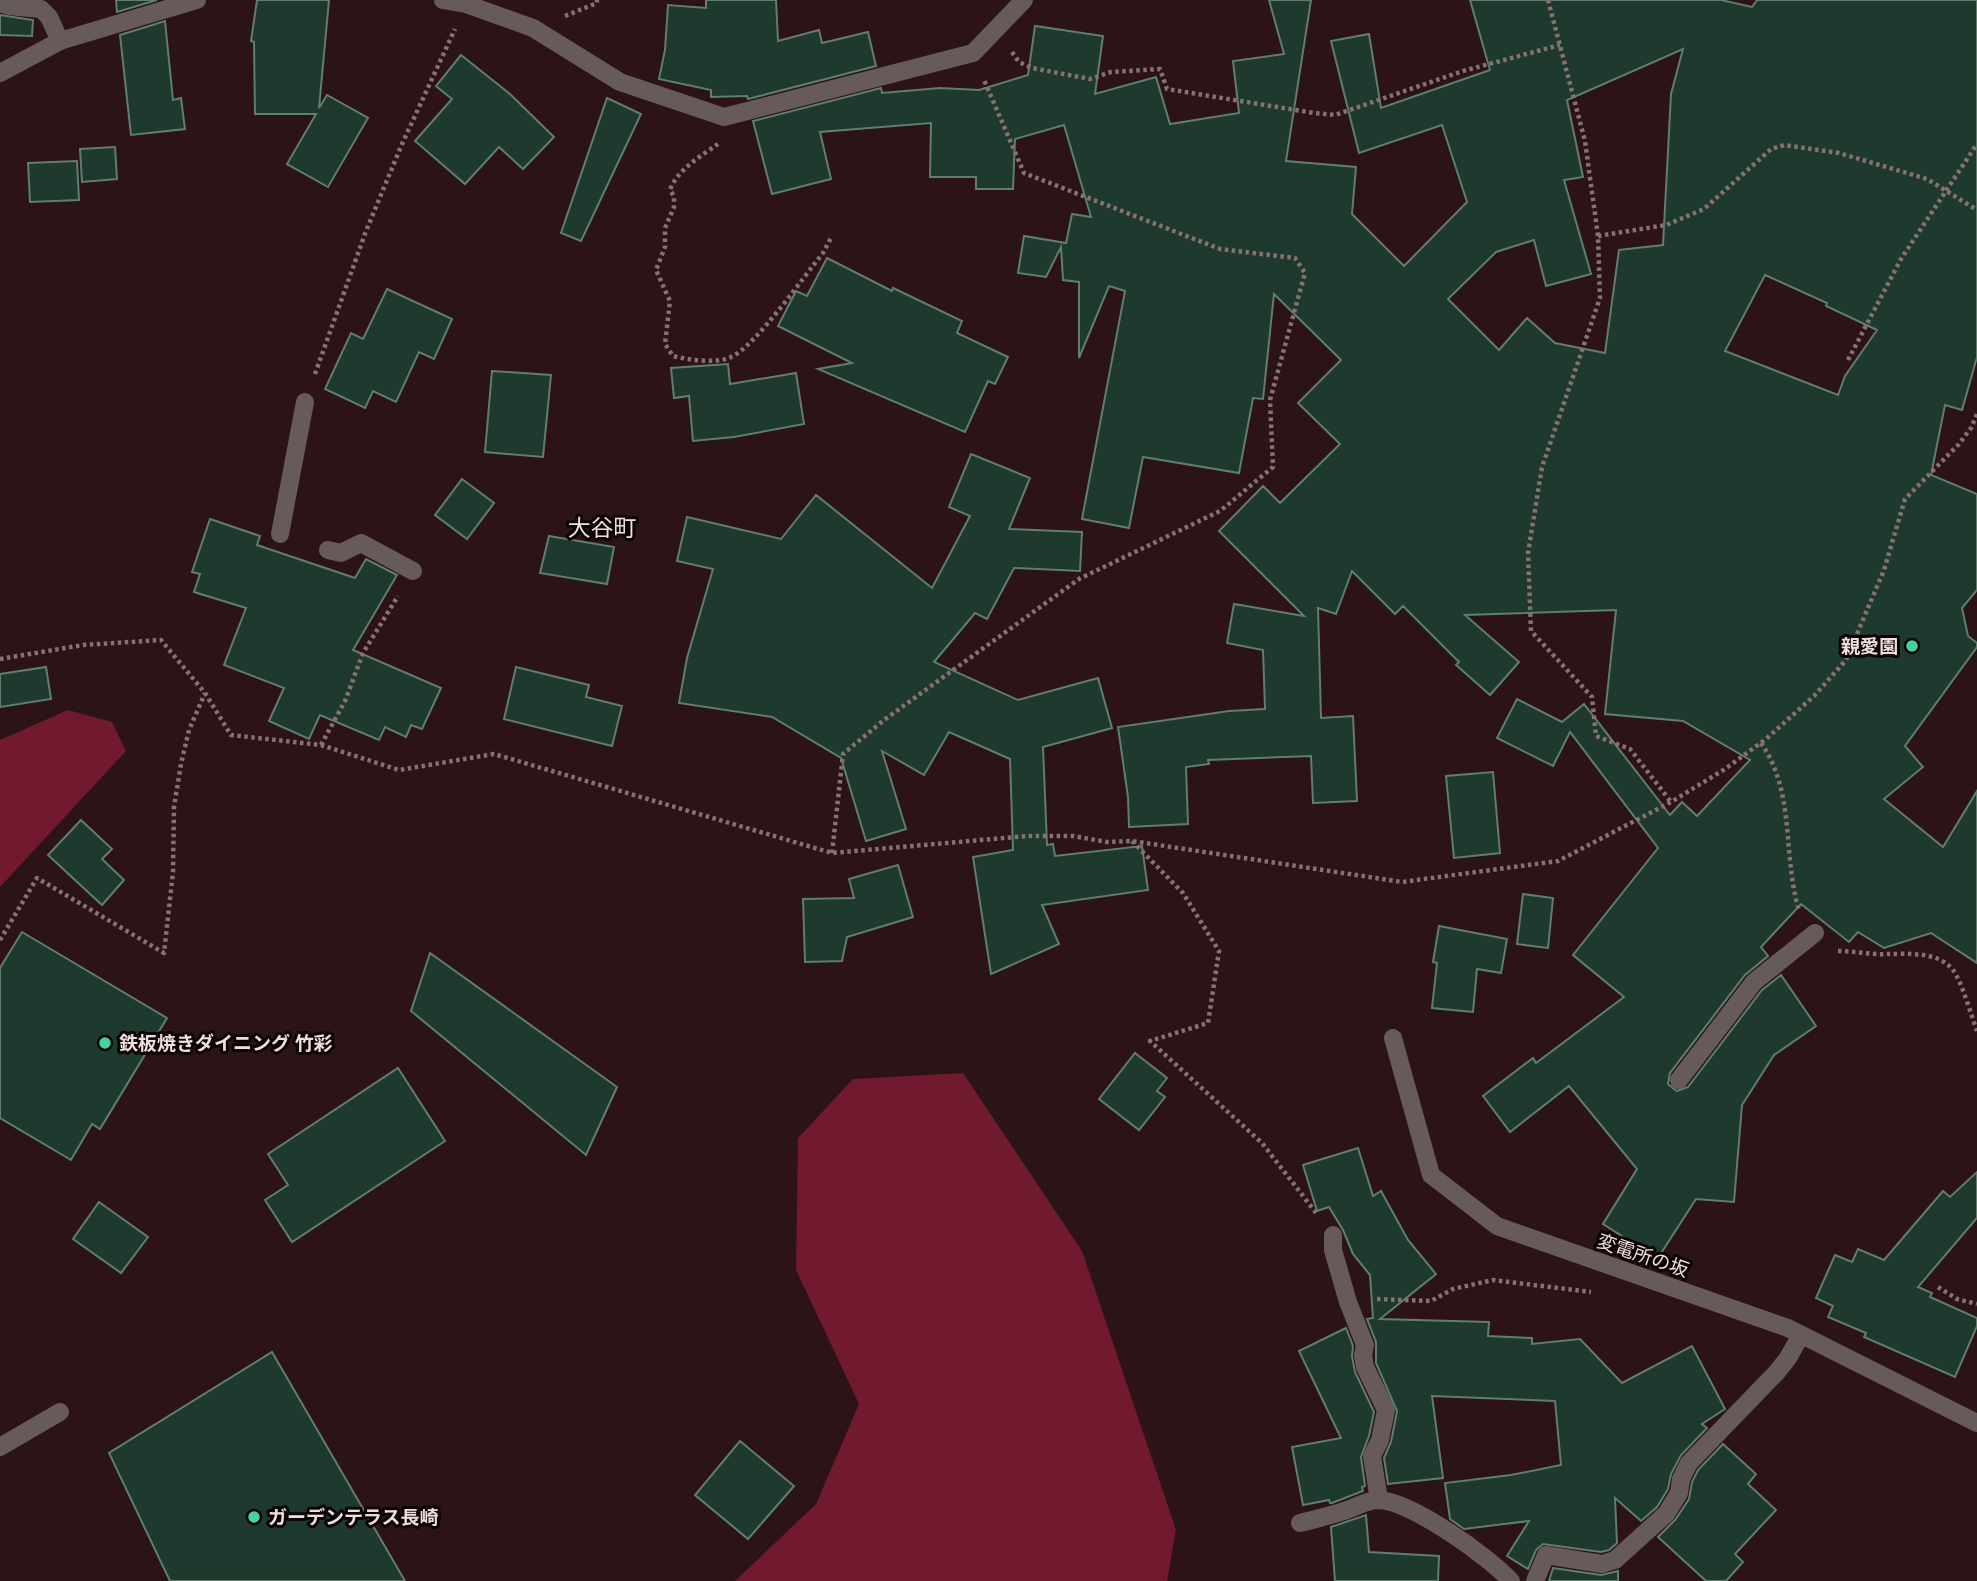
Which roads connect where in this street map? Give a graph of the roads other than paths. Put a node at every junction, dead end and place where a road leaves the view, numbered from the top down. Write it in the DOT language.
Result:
graph roads {
  1 [pos="197,0"];
  2 [pos="443,0"];
  3 [pos="1024,0"];
  4 [pos="0,3"];
  5 [pos="60,41"];
  6 [pos="0,73"];
  7 [pos="305,402"];
  8 [pos="280,534"];
  9 [pos="328,550"];
  10 [pos="413,571"];
  11 [pos="1815,933"];
  12 [pos="1393,1038"];
  13 [pos="1679,1080"];
  14 [pos="1332,1235"];
  15 [pos="1801,1335"];
  16 [pos="60,1412"];
  17 [pos="1977,1423"];
  18 [pos="0,1447"];
  19 [pos="1379,1500"];
  20 [pos="1300,1523"];
  21 [pos="1511,1581"];
  22 [pos="1535,1581"];
  1 -- 5 [label="street"];
  2 -- 3 [label="street"];
  4 -- 5 [label="street"];
  5 -- 6 [label="street"];
  7 -- 8 [label="street"];
  9 -- 10 [label="street"];
  11 -- 13 [label="street"];
  12 -- 15 [label="street, 変電所の坂"];
  14 -- 19 [label="street"];
  15 -- 17 [label="street, 変電所の坂"];
  15 -- 22 [label="street"];
  16 -- 18 [label="street"];
  19 -- 20 [label="street"];
  19 -- 21 [label="street"];
}
